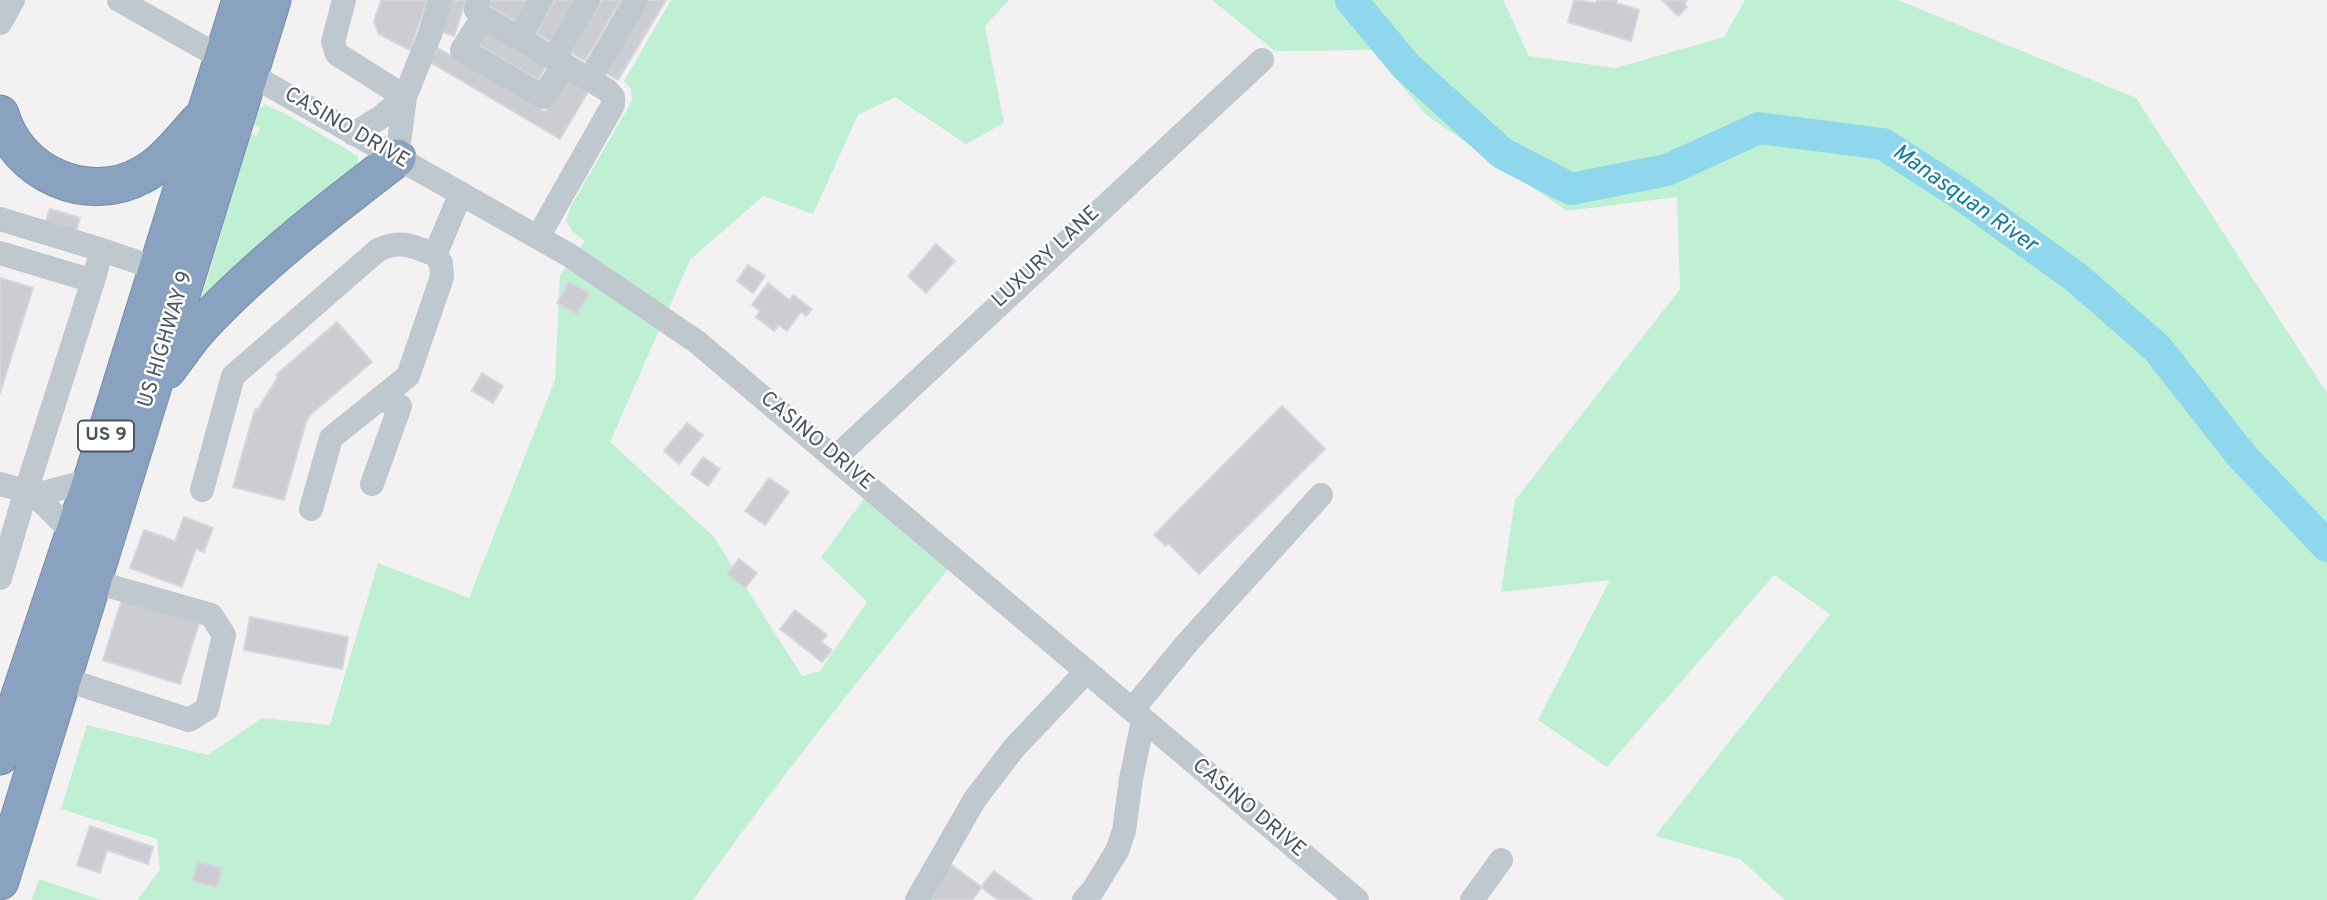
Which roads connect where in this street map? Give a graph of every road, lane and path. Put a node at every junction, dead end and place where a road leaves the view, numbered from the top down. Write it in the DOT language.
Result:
graph roads {
  1 [pos="13,0"];
  2 [pos="119,0"];
  3 [pos="241,0"];
  4 [pos="272,0"];
  5 [pos="344,0"];
  6 [pos="440,0"];
  7 [pos="541,0"];
  8 [pos="589,0"];
  9 [pos="636,0"];
  10 [pos="480,8"];
  11 [pos="0,23"];
  12 [pos="519,38"];
  13 [pos="1262,60"];
  14 [pos="559,61"];
  15 [pos="236,66"];
  16 [pos="590,79"];
  17 [pos="405,97"];
  18 [pos="0,114"];
  19 [pos="206,114"];
  20 [pos="354,134"];
  21 [pos="397,158"];
  22 [pos="461,193"];
  23 [pos="0,219"];
  24 [pos="538,237"];
  25 [pos="102,250"];
  26 [pos="0,253"];
  27 [pos="435,255"];
  28 [pos="159,269"];
  29 [pos="93,281"];
  30 [pos="152,390"];
  31 [pos="380,399"];
  32 [pos="835,458"];
  33 [pos="92,480"];
  34 [pos="0,484"];
  35 [pos="372,484"];
  36 [pos="202,490"];
  37 [pos="31,493"];
  38 [pos="1321,495"];
  39 [pos="311,509"];
  40 [pos="74,534"];
  41 [pos="0,578"];
  42 [pos="92,580"];
  43 [pos="1087,671"];
  44 [pos="61,678"];
  45 [pos="1138,715"];
  46 [pos="0,756"];
  47 [pos="1501,860"];
  48 [pos="0,881"];
  49 [pos="917,900"];
  50 [pos="1084,900"];
  51 [pos="1357,900"];
  52 [pos="1472,900"];
  1 -- 11 [label="street"];
  2 -- 15 [label="street, CASINO DRIVE"];
  3 -- 15 [label="highway, US HIGHWAY 9 / US 9"];
  4 -- 15 [label="highway, US HIGHWAY 9 / US 9"];
  5 -- 17 [label="street"];
  6 -- 17 [label="street"];
  7 -- 12 [label="street"];
  8 -- 14 [label="street"];
  9 -- 16 [label="street"];
  10 -- 12 [label="street"];
  10 -- 14 [label="street"];
  12 -- 14 [label="street"];
  13 -- 32 [label="street, LUXURY LANE"];
  14 -- 16 [label="street"];
  15 -- 19 [label="highway, US HIGHWAY 9 / US 9"];
  15 -- 20 [label="street, CASINO DRIVE"];
  15 -- 30 [label="highway, US HIGHWAY 9 / US 9"];
  16 -- 24 [label="street"];
  17 -- 20 [label="street"];
  17 -- 21 [label="street"];
  18 -- 19 [label="highway"];
  19 -- 28 [label="highway, US HIGHWAY 9 / US 9"];
  20 -- 21 [label="street, CASINO DRIVE"];
  21 -- 22 [label="street, CASINO DRIVE"];
  21 -- 30 [label="highway"];
  22 -- 24 [label="street, CASINO DRIVE"];
  22 -- 27 [label="street"];
  23 -- 25 [label="street"];
  24 -- 32 [label="street, CASINO DRIVE"];
  25 -- 28 [label="street"];
  25 -- 29 [label="street"];
  26 -- 29 [label="street"];
  27 -- 31 [label="street"];
  27 -- 36 [label="street"];
  28 -- 33 [label="highway, US HIGHWAY 9 / US 9"];
  29 -- 37 [label="street"];
  30 -- 42 [label="highway, US HIGHWAY 9 / US 9"];
  31 -- 35 [label="street"];
  31 -- 39 [label="street"];
  32 -- 43 [label="street, CASINO DRIVE"];
  33 -- 37 [label="street"];
  33 -- 40 [label="highway, US HIGHWAY 9 / US 9"];
  34 -- 37 [label="street"];
  37 -- 40 [label="street"];
  37 -- 41 [label="street"];
  38 -- 45 [label="street"];
  40 -- 46 [label="highway, US HIGHWAY 9 / US 9"];
  42 -- 44 [label="highway, US HIGHWAY 9 / US 9"];
  42 -- 44 [label="street"];
  43 -- 45 [label="street, CASINO DRIVE"];
  43 -- 49 [label="street"];
  44 -- 48 [label="highway, US HIGHWAY 9 / US 9"];
  45 -- 50 [label="street"];
  45 -- 51 [label="street, CASINO DRIVE"];
  47 -- 52 [label="street"];
}
